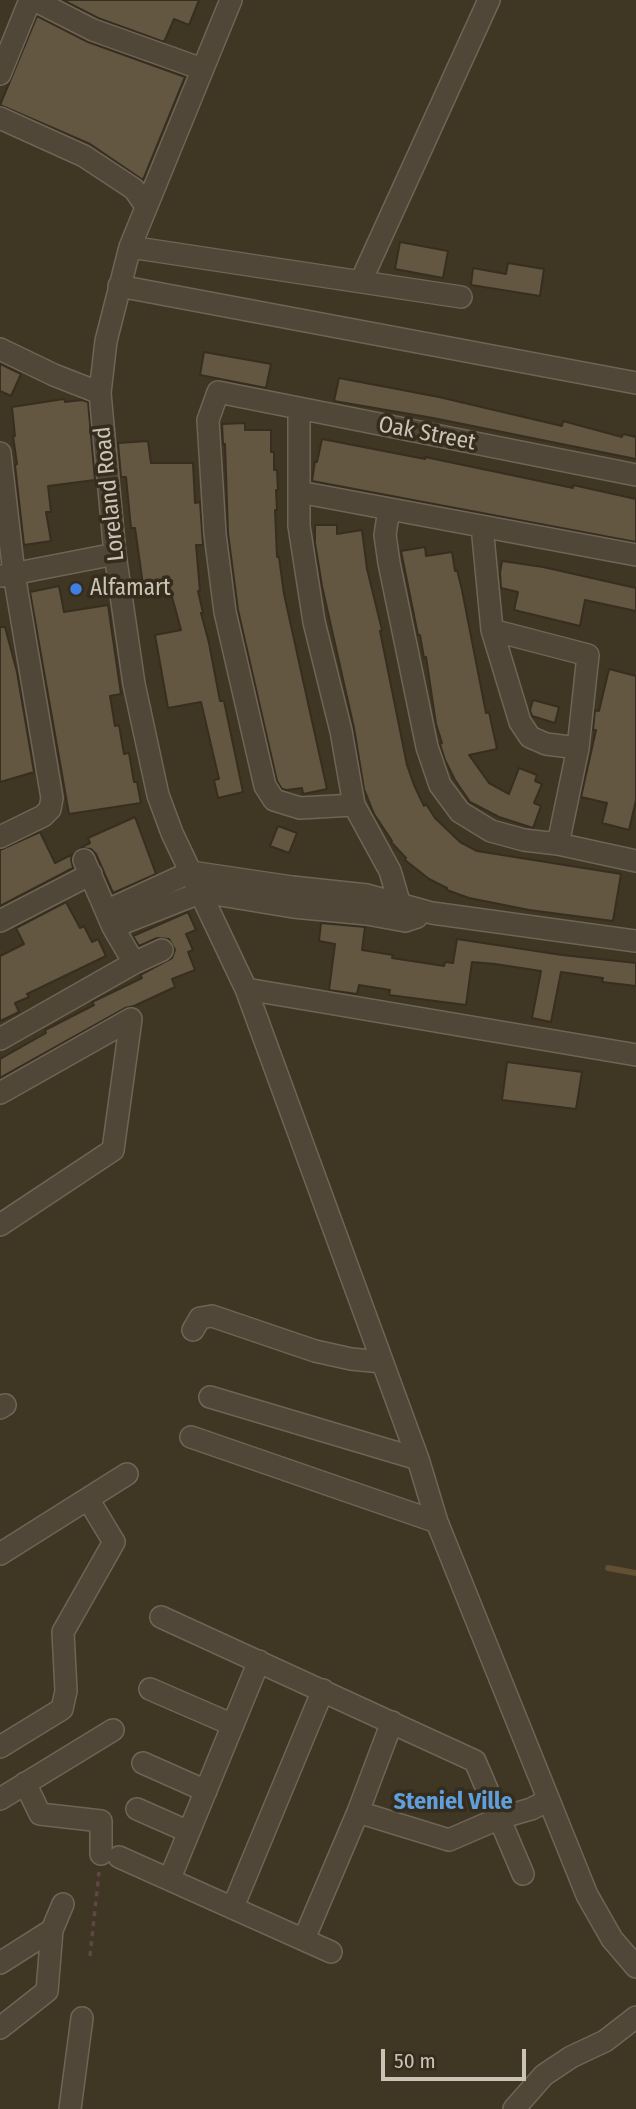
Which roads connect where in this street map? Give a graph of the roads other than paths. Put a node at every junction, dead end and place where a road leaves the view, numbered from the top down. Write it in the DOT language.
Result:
graph roads {
  1 [pos="32,0"];
  2 [pos="489,0"];
  3 [pos="226,2"];
  4 [pos="202,69"];
  5 [pos="0,74"];
  6 [pos="0,117"];
  7 [pos="146,206"];
  8 [pos="130,247"];
  9 [pos="361,281"];
  10 [pos="119,286"];
  11 [pos="461,297"];
  12 [pos="0,349"];
  13 [pos="636,383"];
  14 [pos="100,393"];
  15 [pos="299,408"];
  16 [pos="0,453"];
  17 [pos="636,475"];
  18 [pos="1,480"];
  19 [pos="299,492"];
  20 [pos="389,509"];
  21 [pos="482,526"];
  22 [pos="115,554"];
  23 [pos="636,555"];
  24 [pos="7,575"];
  25 [pos="492,630"];
  26 [pos="578,748"];
  27 [pos="354,805"];
  28 [pos="0,837"];
  29 [pos="558,844"];
  30 [pos="636,861"];
  31 [pos="191,872"];
  32 [pos="202,892"];
  33 [pos="402,912"];
  34 [pos="109,919"];
  35 [pos="0,921"];
  36 [pos="635,936"];
  37 [pos="162,950"];
  38 [pos="134,963"];
  39 [pos="246,989"];
  40 [pos="0,1039"];
  41 [pos="636,1055"];
  42 [pos="0,1093"];
  43 [pos="0,1225"];
  44 [pos="192,1330"];
  45 [pos="382,1362"];
  46 [pos="210,1397"];
  47 [pos="191,1437"];
  48 [pos="418,1460"];
  49 [pos="128,1474"];
  50 [pos="88,1499"];
  51 [pos="437,1522"];
  52 [pos="0,1554"];
  53 [pos="161,1617"];
  54 [pos="259,1661"];
  55 [pos="150,1689"];
  56 [pos="323,1690"];
  57 [pos="392,1722"];
  58 [pos="233,1726"];
  59 [pos="113,1730"];
  60 [pos="0,1747"];
  61 [pos="143,1763"];
  62 [pos="25,1783"];
  63 [pos="206,1791"];
  64 [pos="0,1799"];
  65 [pos="549,1800"];
  66 [pos="137,1809"];
  67 [pos="358,1812"];
  68 [pos="500,1818"];
  69 [pos="189,1832"];
  70 [pos="523,1874"];
  71 [pos="170,1878"];
  72 [pos="63,1904"];
  73 [pos="233,1907"];
  74 [pos="52,1930"];
  75 [pos="304,1939"];
  76 [pos="331,1952"];
  77 [pos="0,1963"];
  78 [pos="636,1967"];
  79 [pos="636,2017"];
  80 [pos="82,2018"];
  81 [pos="0,2028"];
  82 [pos="70,2109"];
  83 [pos="514,2109"];
  1 -- 4 [label="street"];
  1 -- 5 [label="street"];
  2 -- 9 [label="street"];
  3 -- 4 [label="street, Loreland Road"];
  4 -- 7 [label="street, Loreland Road"];
  6 -- 7 [label="street"];
  7 -- 8 [label="street, Loreland Road"];
  8 -- 9 [label="street"];
  8 -- 10 [label="street, Loreland Road"];
  9 -- 11 [label="street"];
  10 -- 13 [label="street"];
  10 -- 14 [label="street, Loreland Road"];
  12 -- 14 [label="street"];
  14 -- 22 [label="street, Loreland Road"];
  15 -- 17 [label="street, Oak Street"];
  15 -- 19 [label="street"];
  15 -- 27 [label="street, Oak Street"];
  16 -- 18 [label="street"];
  18 -- 24 [label="street"];
  19 -- 20 [label="street"];
  19 -- 27 [label="street"];
  20 -- 21 [label="street"];
  20 -- 29 [label="street"];
  21 -- 23 [label="street"];
  21 -- 25 [label="street"];
  22 -- 24 [label="street"];
  22 -- 31 [label="street, Loreland Road"];
  24 -- 28 [label="street"];
  25 -- 26 [label="street"];
  25 -- 26 [label="street"];
  26 -- 29 [label="street"];
  27 -- 33 [label="street"];
  29 -- 30 [label="street"];
  31 -- 32 [label="street, Loreland Road"];
  31 -- 33 [label="street"];
  31 -- 34 [label="street"];
  32 -- 33 [label="street"];
  32 -- 34 [label="street"];
  32 -- 39 [label="street, Loreland Road"];
  33 -- 36 [label="street"];
  34 -- 35 [label="street"];
  34 -- 38 [label="street"];
  37 -- 38 [label="street"];
  38 -- 40 [label="street"];
  39 -- 41 [label="street"];
  39 -- 45 [label="street, Loreland Road"];
  42 -- 43 [label="street"];
  44 -- 45 [label="street"];
  45 -- 48 [label="street, Loreland Road"];
  46 -- 48 [label="street"];
  47 -- 51 [label="street"];
  48 -- 51 [label="street, Loreland Road"];
  49 -- 50 [label="street"];
  50 -- 52 [label="street"];
  50 -- 60 [label="street"];
  51 -- 65 [label="street, Loreland Road"];
  53 -- 54 [label="street"];
  54 -- 56 [label="street"];
  54 -- 58 [label="street"];
  55 -- 58 [label="street"];
  56 -- 57 [label="street"];
  56 -- 73 [label="street"];
  57 -- 67 [label="street"];
  57 -- 68 [label="street"];
  58 -- 63 [label="street"];
  59 -- 62 [label="street"];
  61 -- 63 [label="street"];
  62 -- 64 [label="street"];
  62 -- 71 [label="street"];
  63 -- 69 [label="street"];
  65 -- 68 [label="street"];
  65 -- 78 [label="street, Loreland Road"];
  66 -- 69 [label="street"];
  67 -- 68 [label="street"];
  67 -- 75 [label="street"];
  68 -- 70 [label="street"];
  69 -- 71 [label="street"];
  71 -- 73 [label="street"];
  72 -- 74 [label="street"];
  73 -- 75 [label="street"];
  74 -- 77 [label="street"];
  74 -- 81 [label="street"];
  75 -- 76 [label="street"];
  79 -- 83 [label="street"];
  80 -- 82 [label="street"];
}
